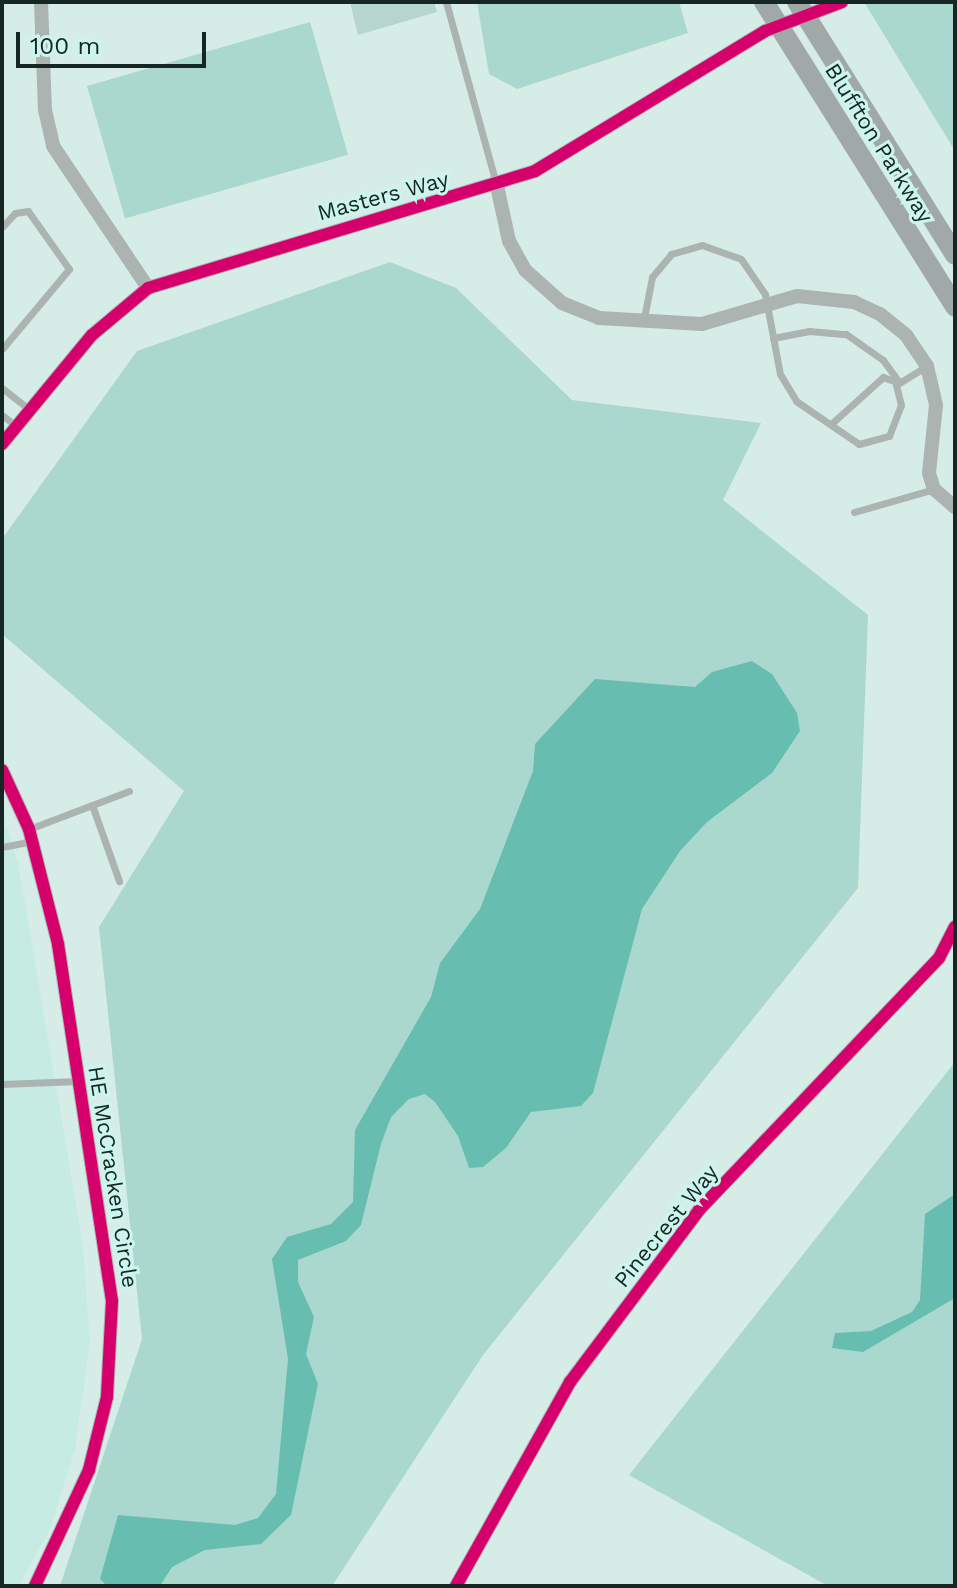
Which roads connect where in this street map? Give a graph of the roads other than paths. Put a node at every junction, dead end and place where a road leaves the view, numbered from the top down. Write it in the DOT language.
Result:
graph roads {
  1 [pos="41,2"];
  2 [pos="446,2"];
  3 [pos="764,2"];
  4 [pos="842,2"];
  5 [pos="804,6"];
  6 [pos="777,24"];
  7 [pos="497,186"];
  8 [pos="2,227"];
  9 [pos="955,255"];
  10 [pos="148,288"];
  11 [pos="767,306"];
  12 [pos="955,307"];
  13 [pos="642,324"];
  14 [pos="773,338"];
  15 [pos="2,349"];
  16 [pos="927,366"];
  17 [pos="899,382"];
  18 [pos="2,388"];
  19 [pos="30,410"];
  20 [pos="2,415"];
  21 [pos="831,424"];
  22 [pos="16,427"];
  23 [pos="2,444"];
  24 [pos="934,489"];
  25 [pos="955,507"];
  26 [pos="854,512"];
  27 [pos="2,770"];
  28 [pos="129,791"];
  29 [pos="92,805"];
  30 [pos="31,835"];
  31 [pos="2,847"];
  32 [pos="119,881"];
  33 [pos="955,927"];
  34 [pos="78,1081"];
  35 [pos="2,1084"];
  36 [pos="35,1586"];
  37 [pos="456,1586"];
  1 -- 10 [label="street"];
  2 -- 7 [label="lane"];
  3 -- 6 [label="main road, Bluffton Parkway"];
  4 -- 5 [label="street, Masters Way"];
  5 -- 6 [label="street, Masters Way"];
  5 -- 9 [label="main road, Bluffton Parkway"];
  6 -- 7 [label="street, Masters Way"];
  6 -- 12 [label="main road, Bluffton Parkway"];
  7 -- 10 [label="street, Masters Way"];
  7 -- 13 [label="street"];
  8 -- 15 [label="lane"];
  10 -- 19 [label="street, Masters Way"];
  11 -- 13 [label="street"];
  11 -- 13 [label="lane"];
  11 -- 14 [label="lane"];
  11 -- 16 [label="street"];
  14 -- 17 [label="lane"];
  14 -- 21 [label="lane"];
  16 -- 17 [label="lane"];
  16 -- 24 [label="street"];
  17 -- 21 [label="lane"];
  17 -- 21 [label="lane"];
  18 -- 19 [label="lane"];
  19 -- 22 [label="street, Masters Way"];
  20 -- 22 [label="lane"];
  22 -- 23 [label="street, Masters Way"];
  24 -- 25 [label="street"];
  24 -- 26 [label="lane"];
  27 -- 30 [label="street, HE McCracken Circle"];
  28 -- 29 [label="lane"];
  29 -- 30 [label="lane"];
  29 -- 32 [label="lane"];
  30 -- 31 [label="lane"];
  30 -- 34 [label="street, HE McCracken Circle"];
  33 -- 37 [label="street, Pinecrest Way"];
  34 -- 35 [label="lane"];
  34 -- 36 [label="street, HE McCracken Circle"];
}
